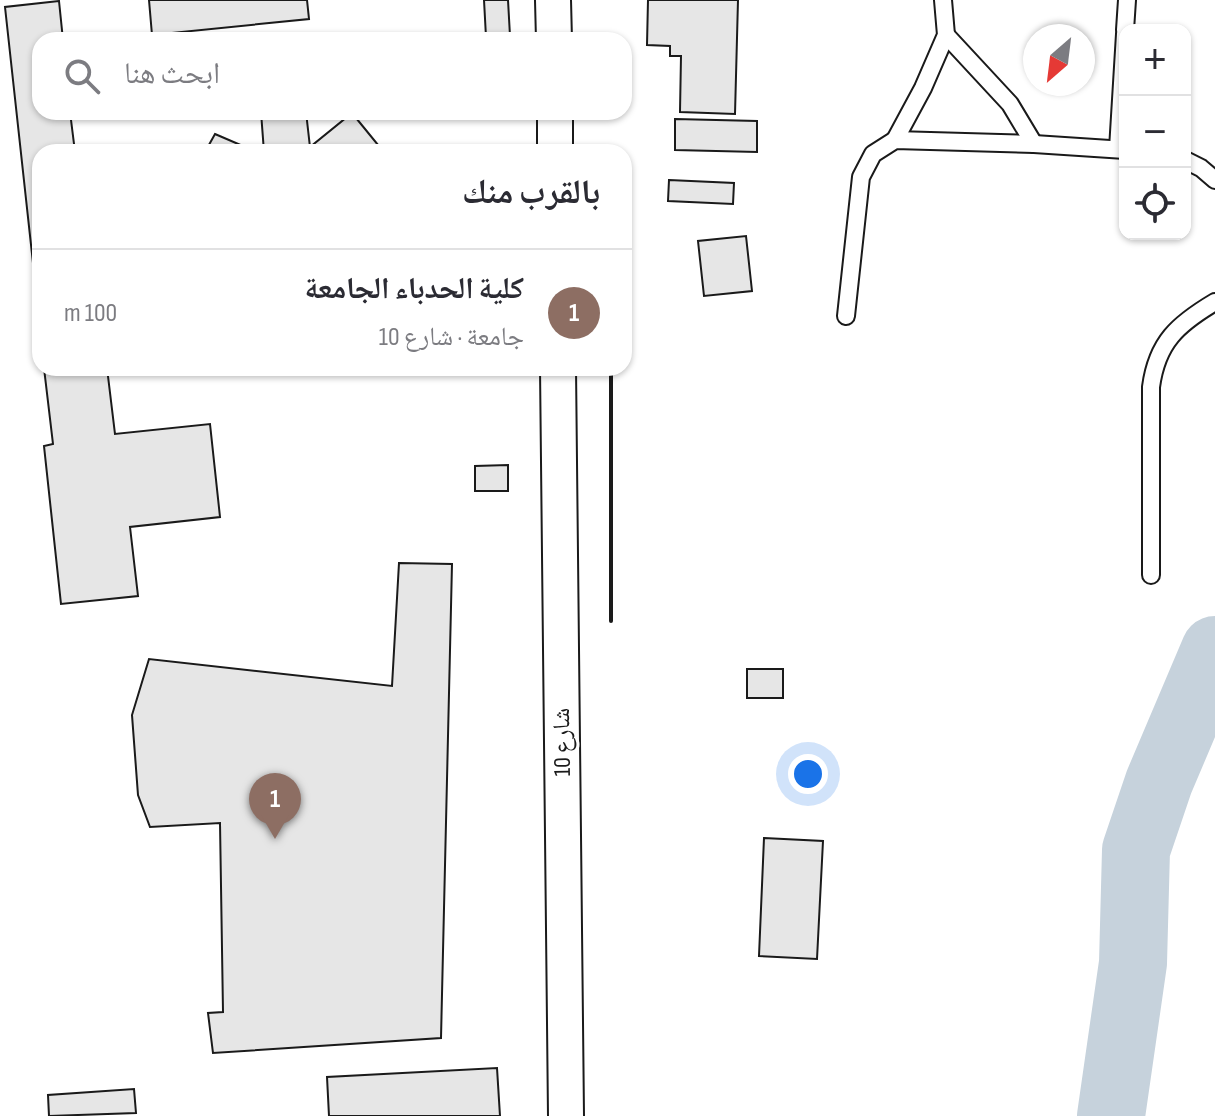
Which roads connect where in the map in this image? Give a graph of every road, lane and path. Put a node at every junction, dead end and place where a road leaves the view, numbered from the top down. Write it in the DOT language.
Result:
graph roads {
  1 [pos="553,0"];
  2 [pos="943,0"];
  3 [pos="1127,0"];
  4 [pos="1126,24"];
  5 [pos="554,32"];
  6 [pos="946,35"];
  7 [pos="555,120"];
  8 [pos="895,140"];
  9 [pos="555,144"];
  10 [pos="1034,144"];
  11 [pos="1119,150"];
  12 [pos="1191,163"];
  13 [pos="1215,180"];
  14 [pos="1215,302"];
  15 [pos="846,316"];
  16 [pos="558,376"];
  17 [pos="1151,575"];
  18 [pos="566,1116"];
  1 -- 5 [label="street"];
  2 -- 6 [label="lane"];
  3 -- 4 [label="lane"];
  6 -- 8 [label="lane"];
  6 -- 10 [label="lane"];
  7 -- 9 [label="street"];
  8 -- 10 [label="lane"];
  8 -- 15 [label="lane"];
  10 -- 11 [label="lane"];
  12 -- 13 [label="lane"];
  14 -- 17 [label="lane"];
  16 -- 18 [label="street, شارع 10"];
}
